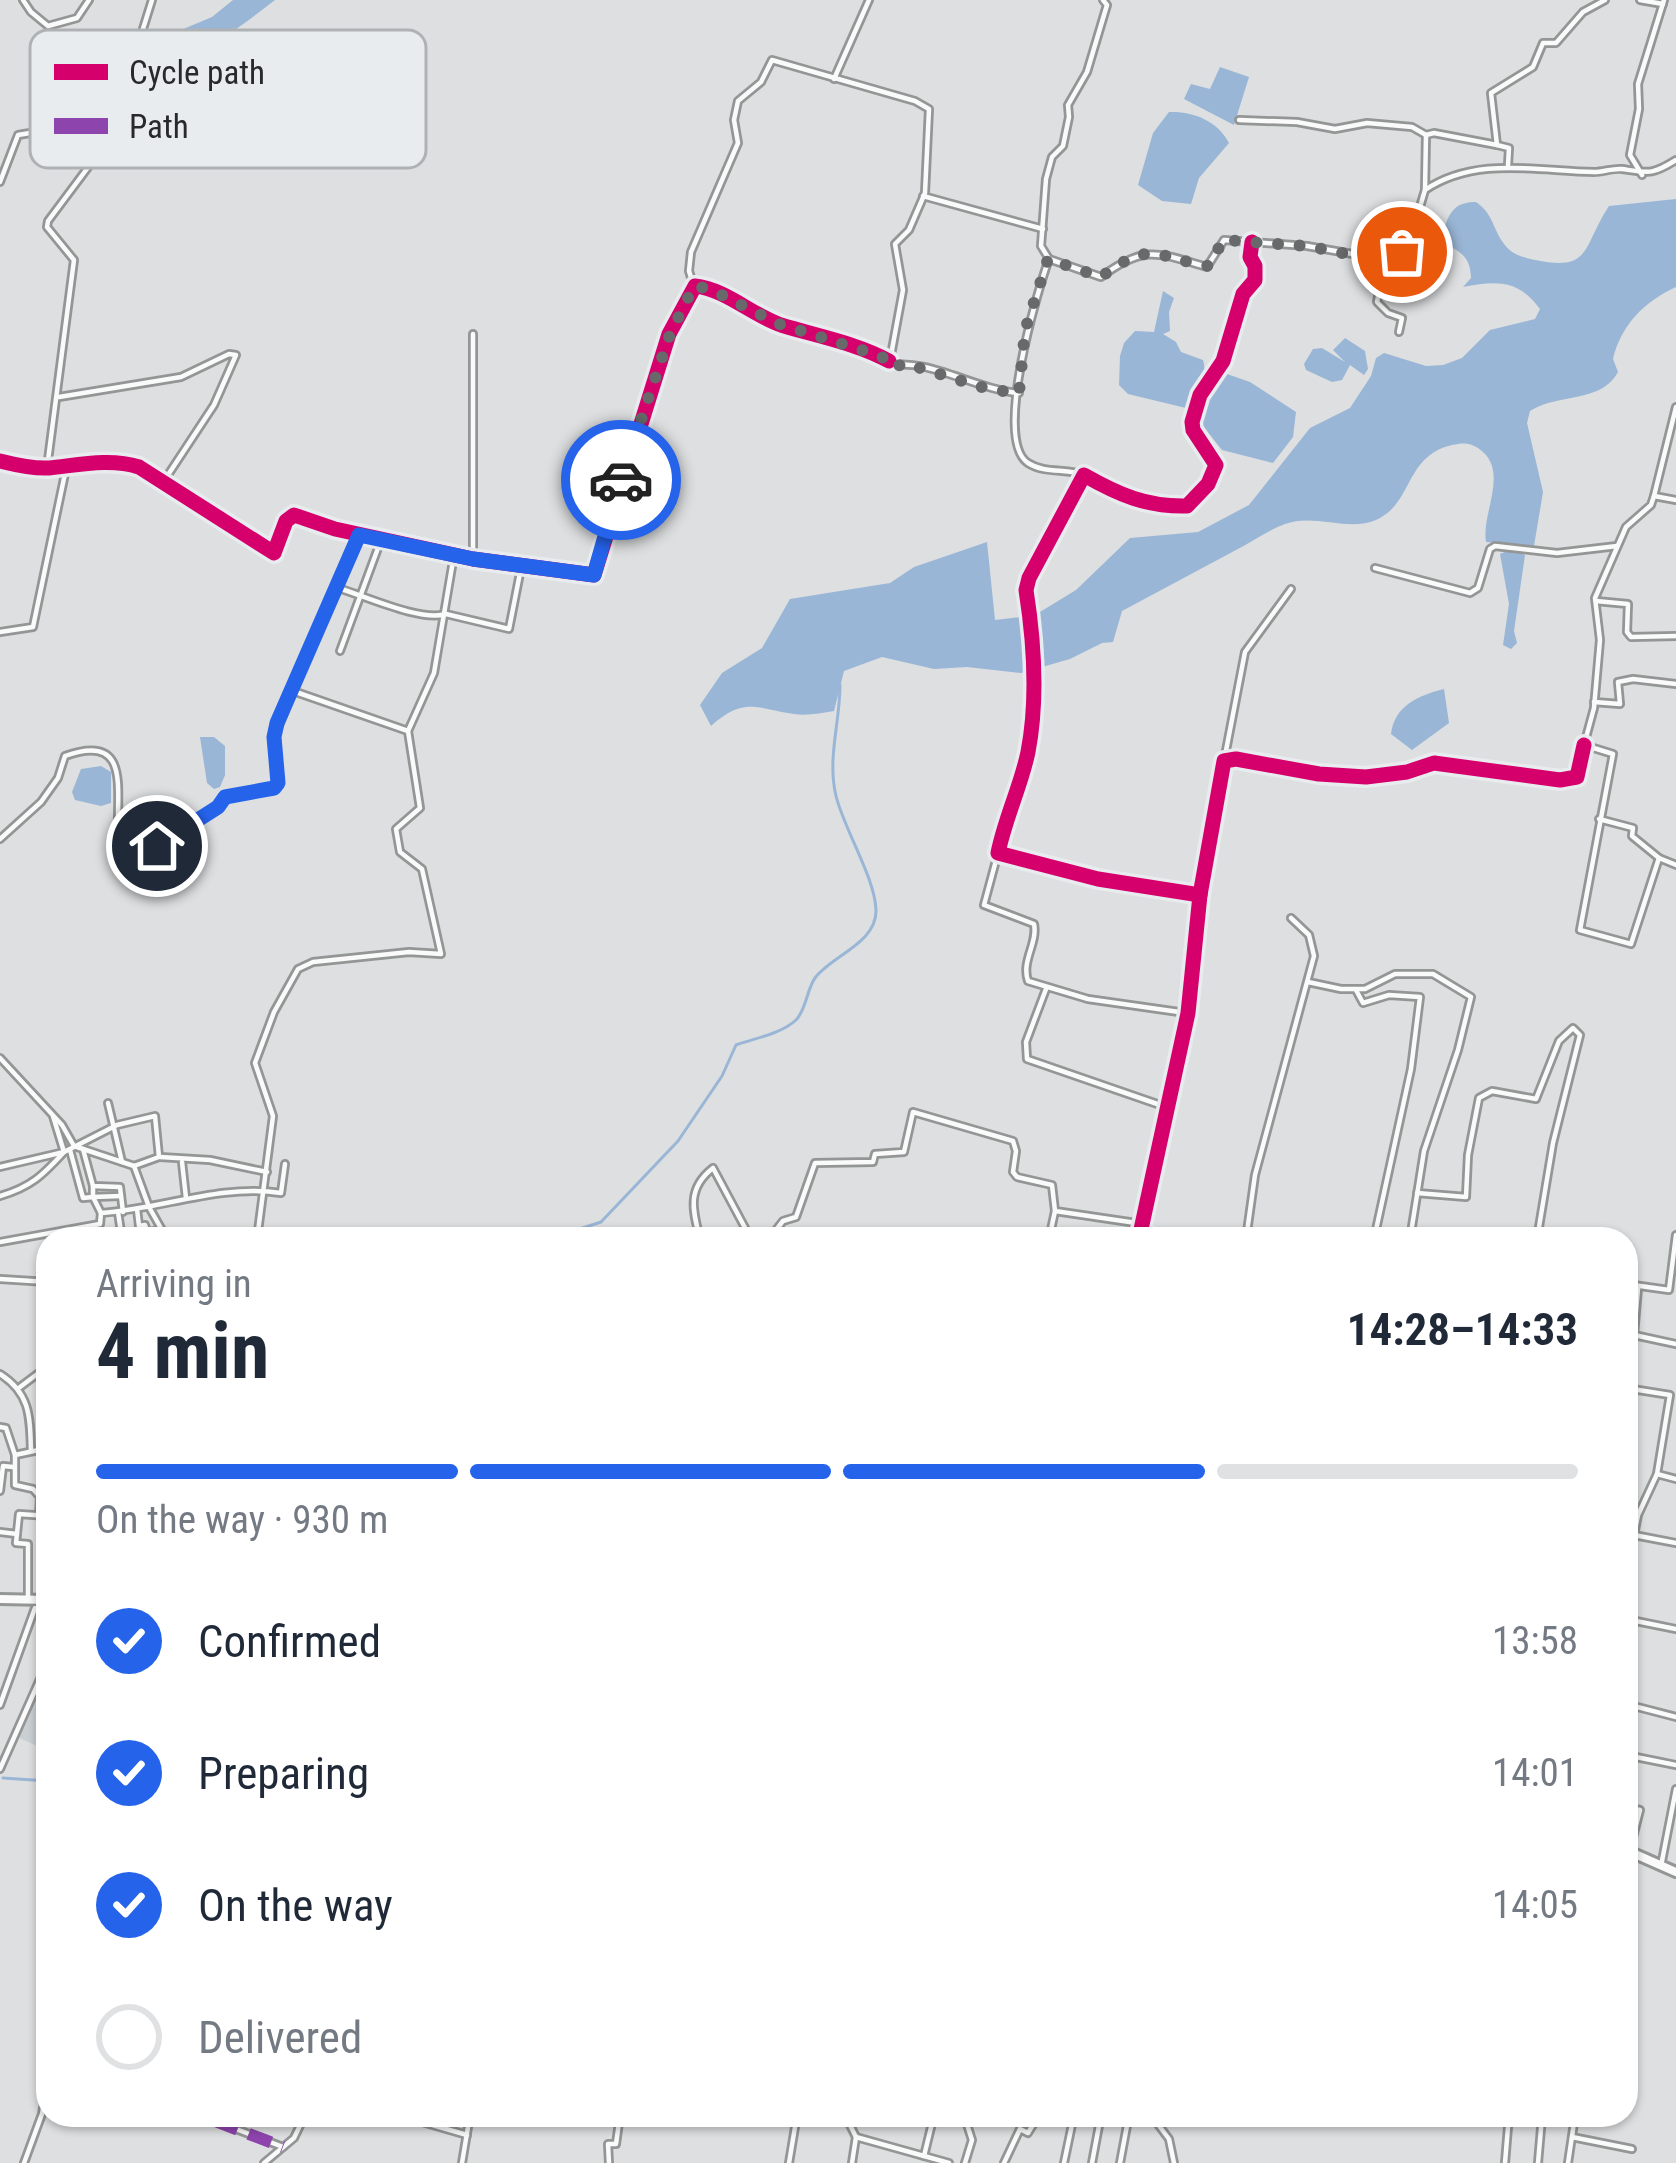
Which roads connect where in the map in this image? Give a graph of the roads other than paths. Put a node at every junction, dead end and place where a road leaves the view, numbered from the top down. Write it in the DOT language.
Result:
graph roads {
  1 [pos="23,0"];
  2 [pos="88,0"];
  3 [pos="152,0"];
  4 [pos="869,0"];
  5 [pos="1103,0"];
  6 [pos="1605,0"];
  7 [pos="1640,0"];
  8 [pos="1663,2"];
  9 [pos="143,30"];
  10 [pos="834,79"];
  11 [pos="1239,119"];
  12 [pos="30,134"];
  13 [pos="1426,135"];
  14 [pos="1497,145"];
  15 [pos="1676,160"];
  16 [pos="88,168"];
  17 [pos="1508,168"];
  18 [pos="1642,175"];
  19 [pos="0,182"];
  20 [pos="1425,190"];
  21 [pos="923,196"];
  22 [pos="1043,229"];
  23 [pos="1252,242"];
  24 [pos="1048,259"];
  25 [pos="1385,260"];
  26 [pos="694,286"];
  27 [pos="1399,332"];
  28 [pos="473,334"];
  29 [pos="889,361"];
  30 [pos="1019,393"];
  31 [pos="58,397"];
  32 [pos="1676,407"];
  33 [pos="0,461"];
  34 [pos="67,464"];
  35 [pos="47,468"];
  36 [pos="1084,475"];
  37 [pos="164,481"];
  38 [pos="1654,496"];
  39 [pos="1676,500"];
  40 [pos="359,535"];
  41 [pos="381,540"];
  42 [pos="1617,546"];
  43 [pos="454,555"];
  44 [pos="473,559"];
  45 [pos="521,566"];
  46 [pos="1375,568"];
  47 [pos="338,588"];
  48 [pos="1291,589"];
  49 [pos="362,596"];
  50 [pos="1596,602"];
  51 [pos="446,614"];
  52 [pos="0,632"];
  53 [pos="1676,636"];
  54 [pos="340,651"];
  55 [pos="1676,683"];
  56 [pos="293,691"];
  57 [pos="1594,702"];
  58 [pos="408,731"];
  59 [pos="1584,745"];
  60 [pos="1225,761"];
  61 [pos="1598,819"];
  62 [pos="0,839"];
  63 [pos="998,853"];
  64 [pos="1658,858"];
  65 [pos="1676,865"];
  66 [pos="1200,895"];
  67 [pos="1291,918"];
  68 [pos="1308,982"];
  69 [pos="1046,989"];
  70 [pos="1355,989"];
  71 [pos="1188,1013"];
  72 [pos="0,1058"];
  73 [pos="108,1103"];
  74 [pos="1168,1108"];
  75 [pos="53,1116"];
  76 [pos="113,1127"];
  77 [pos="69,1149"];
  78 [pos="83,1149"];
  79 [pos="158,1157"];
  80 [pos="181,1160"];
  81 [pos="122,1162"];
  82 [pos="285,1164"];
  83 [pos="0,1166"];
  84 [pos="134,1166"];
  85 [pos="266,1172"];
  86 [pos="93,1186"];
  87 [pos="265,1191"];
  88 [pos="1417,1193"];
  89 [pos="0,1196"];
  90 [pos="121,1196"];
  91 [pos="93,1197"];
  92 [pos="186,1198"];
  93 [pos="149,1207"];
  94 [pos="136,1209"];
  95 [pos="1055,1211"];
  96 [pos="121,1212"];
  97 [pos="101,1213"];
  98 [pos="1143,1224"];
  99 [pos="83,1227"];
  100 [pos="123,1227"];
  101 [pos="146,1227"];
  102 [pos="159,1227"];
  103 [pos="259,1227"];
  104 [pos="697,1227"];
  105 [pos="745,1227"];
  106 [pos="779,1227"];
  107 [pos="1052,1227"];
  108 [pos="1142,1227"];
  109 [pos="1248,1227"];
  110 [pos="1377,1227"];
  111 [pos="1412,1227"];
  112 [pos="1539,1227"];
  113 [pos="1676,1235"];
  114 [pos="36,1236"];
  115 [pos="0,1242"];
  116 [pos="0,1280"];
  117 [pos="36,1282"];
  118 [pos="1638,1286"];
  119 [pos="1638,1336"];
  120 [pos="1676,1344"];
  121 [pos="0,1374"];
  122 [pos="36,1375"];
  123 [pos="20,1387"];
  124 [pos="1638,1390"];
  125 [pos="1673,1394"];
  126 [pos="0,1427"];
  127 [pos="36,1449"];
  128 [pos="31,1450"];
  129 [pos="16,1455"];
  130 [pos="1,1466"];
  131 [pos="15,1467"];
  132 [pos="1657,1474"];
  133 [pos="1676,1479"];
  134 [pos="0,1491"];
  135 [pos="36,1492"];
  136 [pos="36,1515"];
  137 [pos="1638,1524"];
  138 [pos="0,1532"];
  139 [pos="17,1534"];
  140 [pos="1638,1536"];
  141 [pos="1676,1543"];
  142 [pos="0,1599"];
  143 [pos="28,1600"];
  144 [pos="36,1600"];
  145 [pos="35,1608"];
  146 [pos="1638,1621"];
  147 [pos="1676,1629"];
  148 [pos="36,1688"];
  149 [pos="0,1705"];
  150 [pos="1638,1707"];
  151 [pos="1676,1717"];
  152 [pos="1638,1757"];
  153 [pos="1676,1765"];
  154 [pos="0,1769"];
  155 [pos="1676,1789"];
  156 [pos="1638,1856"];
  157 [pos="1661,1866"];
  158 [pos="1676,1872"];
  159 [pos="37,2127"];
  160 [pos="231,2127"];
  161 [pos="299,2127"];
  162 [pos="439,2127"];
  163 [pos="468,2127"];
  164 [pos="618,2127"];
  165 [pos="795,2127"];
  166 [pos="851,2127"];
  167 [pos="931,2127"];
  168 [pos="968,2127"];
  169 [pos="1032,2127"];
  170 [pos="1072,2127"];
  171 [pos="1099,2127"];
  172 [pos="1128,2127"];
  173 [pos="1161,2127"];
  174 [pos="1508,2127"];
  175 [pos="1541,2127"];
  176 [pos="1573,2127"];
  177 [pos="466,2135"];
  178 [pos="856,2137"];
  179 [pos="1572,2137"];
  180 [pos="283,2147"];
  181 [pos="1632,2150"];
  182 [pos="925,2156"];
  183 [pos="24,2163"];
  184 [pos="264,2163"];
  185 [pos="462,2163"];
  186 [pos="609,2163"];
  187 [pos="789,2163"];
  188 [pos="852,2163"];
  189 [pos="947,2163"];
  190 [pos="965,2163"];
  191 [pos="1004,2163"];
  192 [pos="1064,2163"];
  193 [pos="1092,2163"];
  194 [pos="1120,2163"];
  195 [pos="1174,2163"];
  196 [pos="1505,2163"];
  197 [pos="1538,2163"];
  198 [pos="1568,2163"];
  1 -- 2 [label="street"];
  3 -- 9 [label="street"];
  4 -- 10 [label="street"];
  5 -- 22 [label="street"];
  6 -- 14 [label="street"];
  7 -- 8 [label="street"];
  8 -- 18 [label="street"];
  10 -- 21 [label="street"];
  10 -- 26 [label="street"];
  11 -- 13 [label="street"];
  12 -- 19 [label="street"];
  13 -- 14 [label="street"];
  13 -- 20 [label="street"];
  14 -- 17 [label="street"];
  15 -- 18 [label="street"];
  16 -- 31 [label="street"];
  17 -- 18 [label="street"];
  17 -- 20 [label="street"];
  20 -- 25 [label="street"];
  21 -- 22 [label="street"];
  21 -- 29 [label="street"];
  22 -- 24 [label="street"];
  23 -- 24 [label="street"];
  23 -- 25 [label="street"];
  23 -- 36 [label="street"];
  24 -- 30 [label="street"];
  25 -- 27 [label="street"];
  26 -- 29 [label="street"];
  26 -- 45 [label="street"];
  28 -- 44 [label="street"];
  29 -- 30 [label="street"];
  30 -- 36 [label="street"];
  31 -- 35 [label="street"];
  31 -- 37 [label="street"];
  32 -- 38 [label="street"];
  33 -- 35 [label="street"];
  34 -- 35 [label="street"];
  34 -- 37 [label="street"];
  34 -- 52 [label="street"];
  36 -- 63 [label="street"];
  37 -- 40 [label="street"];
  38 -- 39 [label="street"];
  38 -- 42 [label="street"];
  40 -- 41 [label="street"];
  40 -- 47 [label="street"];
  41 -- 43 [label="street"];
  41 -- 49 [label="street"];
  42 -- 46 [label="street"];
  42 -- 50 [label="street"];
  43 -- 44 [label="street"];
  43 -- 51 [label="street"];
  44 -- 45 [label="street"];
  45 -- 51 [label="street"];
  47 -- 49 [label="street"];
  47 -- 56 [label="street"];
  48 -- 60 [label="street"];
  49 -- 51 [label="street"];
  49 -- 54 [label="street"];
  50 -- 53 [label="street"];
  50 -- 57 [label="street"];
  51 -- 58 [label="street"];
  55 -- 57 [label="street"];
  56 -- 58 [label="street"];
  56 -- 62 [label="street"];
  57 -- 59 [label="street"];
  58 -- 85 [label="street"];
  59 -- 60 [label="street"];
  59 -- 61 [label="street"];
  60 -- 66 [label="street"];
  61 -- 64 [label="street"];
  61 -- 64 [label="street"];
  63 -- 66 [label="street"];
  63 -- 69 [label="street"];
  64 -- 65 [label="street"];
  66 -- 71 [label="street"];
  67 -- 68 [label="street"];
  68 -- 70 [label="street"];
  68 -- 109 [label="street"];
  69 -- 71 [label="street"];
  69 -- 74 [label="street"];
  70 -- 88 [label="street"];
  70 -- 110 [label="street"];
  71 -- 74 [label="street"];
  72 -- 75 [label="street"];
  73 -- 76 [label="street"];
  74 -- 98 [label="street"];
  75 -- 77 [label="street"];
  75 -- 77 [label="street"];
  76 -- 77 [label="street"];
  76 -- 79 [label="street"];
  76 -- 81 [label="street"];
  77 -- 78 [label="street"];
  77 -- 83 [label="street"];
  77 -- 89 [label="street"];
  77 -- 91 [label="street"];
  78 -- 81 [label="street"];
  78 -- 86 [label="street"];
  79 -- 80 [label="street"];
  79 -- 84 [label="street"];
  80 -- 85 [label="street"];
  80 -- 92 [label="street"];
  81 -- 84 [label="street"];
  82 -- 87 [label="street"];
  84 -- 93 [label="street"];
  85 -- 87 [label="street"];
  86 -- 90 [label="street"];
  86 -- 91 [label="street"];
  87 -- 92 [label="street"];
  87 -- 103 [label="street"];
  88 -- 111 [label="street"];
  88 -- 112 [label="street"];
  90 -- 91 [label="street"];
  90 -- 96 [label="street"];
  91 -- 97 [label="street"];
  92 -- 93 [label="street"];
  93 -- 94 [label="street"];
  93 -- 102 [label="street"];
  94 -- 96 [label="street"];
  94 -- 101 [label="street"];
  95 -- 98 [label="street"];
  95 -- 106 [label="street"];
  95 -- 107 [label="street"];
  96 -- 97 [label="street"];
  96 -- 100 [label="street"];
  97 -- 99 [label="street"];
  98 -- 108 [label="street"];
  104 -- 105 [label="street"];
  113 -- 118 [label="street"];
  114 -- 115 [label="street"];
  116 -- 117 [label="street"];
  119 -- 120 [label="street"];
  121 -- 123 [label="street"];
  122 -- 123 [label="street"];
  123 -- 128 [label="street"];
  124 -- 125 [label="street"];
  125 -- 132 [label="street"];
  126 -- 129 [label="street"];
  127 -- 128 [label="street"];
  128 -- 129 [label="street"];
  129 -- 131 [label="street"];
  130 -- 131 [label="street"];
  130 -- 134 [label="street"];
  131 -- 135 [label="street"];
  132 -- 133 [label="street"];
  132 -- 137 [label="street"];
  136 -- 139 [label="street"];
  138 -- 139 [label="street"];
  139 -- 143 [label="street"];
  140 -- 141 [label="street"];
  142 -- 143 [label="street"];
  143 -- 144 [label="street"];
  145 -- 149 [label="street"];
  146 -- 147 [label="street"];
  148 -- 154 [label="street"];
  150 -- 151 [label="street"];
  152 -- 153 [label="street"];
  155 -- 157 [label="street"];
  156 -- 157 [label="street"];
  157 -- 158 [label="street"];
  159 -- 183 [label="street"];
  160 -- 180 [label="street"];
  161 -- 180 [label="street"];
  162 -- 177 [label="street"];
  163 -- 177 [label="street"];
  164 -- 186 [label="street"];
  165 -- 187 [label="street"];
  166 -- 178 [label="street"];
  167 -- 182 [label="street"];
  168 -- 190 [label="street"];
  169 -- 191 [label="street"];
  170 -- 192 [label="street"];
  171 -- 193 [label="street"];
  172 -- 194 [label="street"];
  173 -- 195 [label="street"];
  174 -- 196 [label="street"];
  175 -- 197 [label="street"];
  176 -- 179 [label="street"];
  177 -- 185 [label="street"];
  178 -- 182 [label="street"];
  178 -- 188 [label="street"];
  179 -- 181 [label="street"];
  179 -- 198 [label="street"];
  180 -- 184 [label="street"];
  182 -- 189 [label="street"];
}
